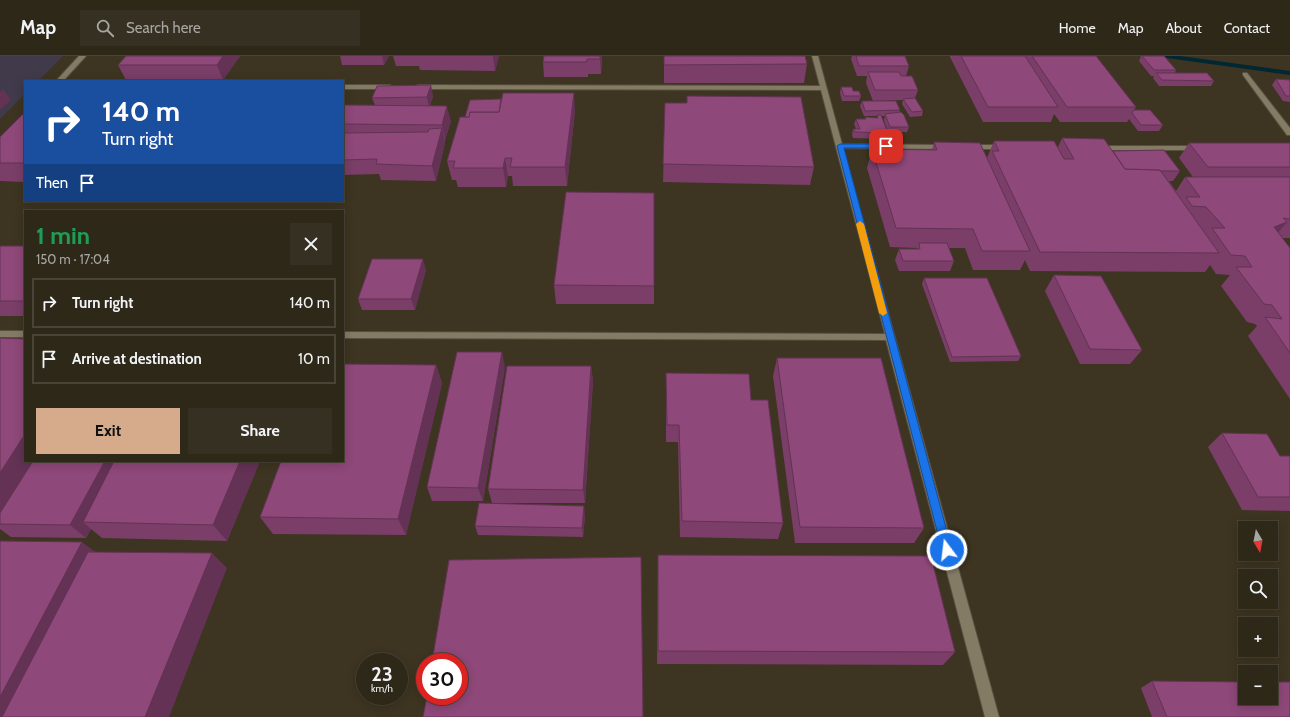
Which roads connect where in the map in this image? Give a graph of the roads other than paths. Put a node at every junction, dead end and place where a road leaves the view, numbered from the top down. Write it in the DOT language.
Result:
graph roads {
  1 [pos="83,56"];
  2 [pos="815,56"];
  3 [pos="1245,74"];
  4 [pos="60,80"];
  5 [pos="344,87"];
  6 [pos="398,87"];
  7 [pos="414,87"];
  8 [pos="824,88"];
  9 [pos="1290,133"];
  10 [pos="840,146"];
  11 [pos="1014,147"];
  12 [pos="1093,148"];
  13 [pos="1203,148"];
  14 [pos="0,334"];
  15 [pos="24,334"];
  16 [pos="344,335"];
  17 [pos="889,337"];
  18 [pos="992,717"];
  1 -- 4 [label="street"];
  2 -- 8 [label="street"];
  3 -- 9 [label="street"];
  5 -- 6 [label="street"];
  7 -- 8 [label="street"];
  8 -- 10 [label="street"];
  10 -- 11 [label="street"];
  10 -- 17 [label="street"];
  12 -- 13 [label="street"];
  14 -- 15 [label="street"];
  16 -- 17 [label="street"];
  17 -- 18 [label="street"];
}
